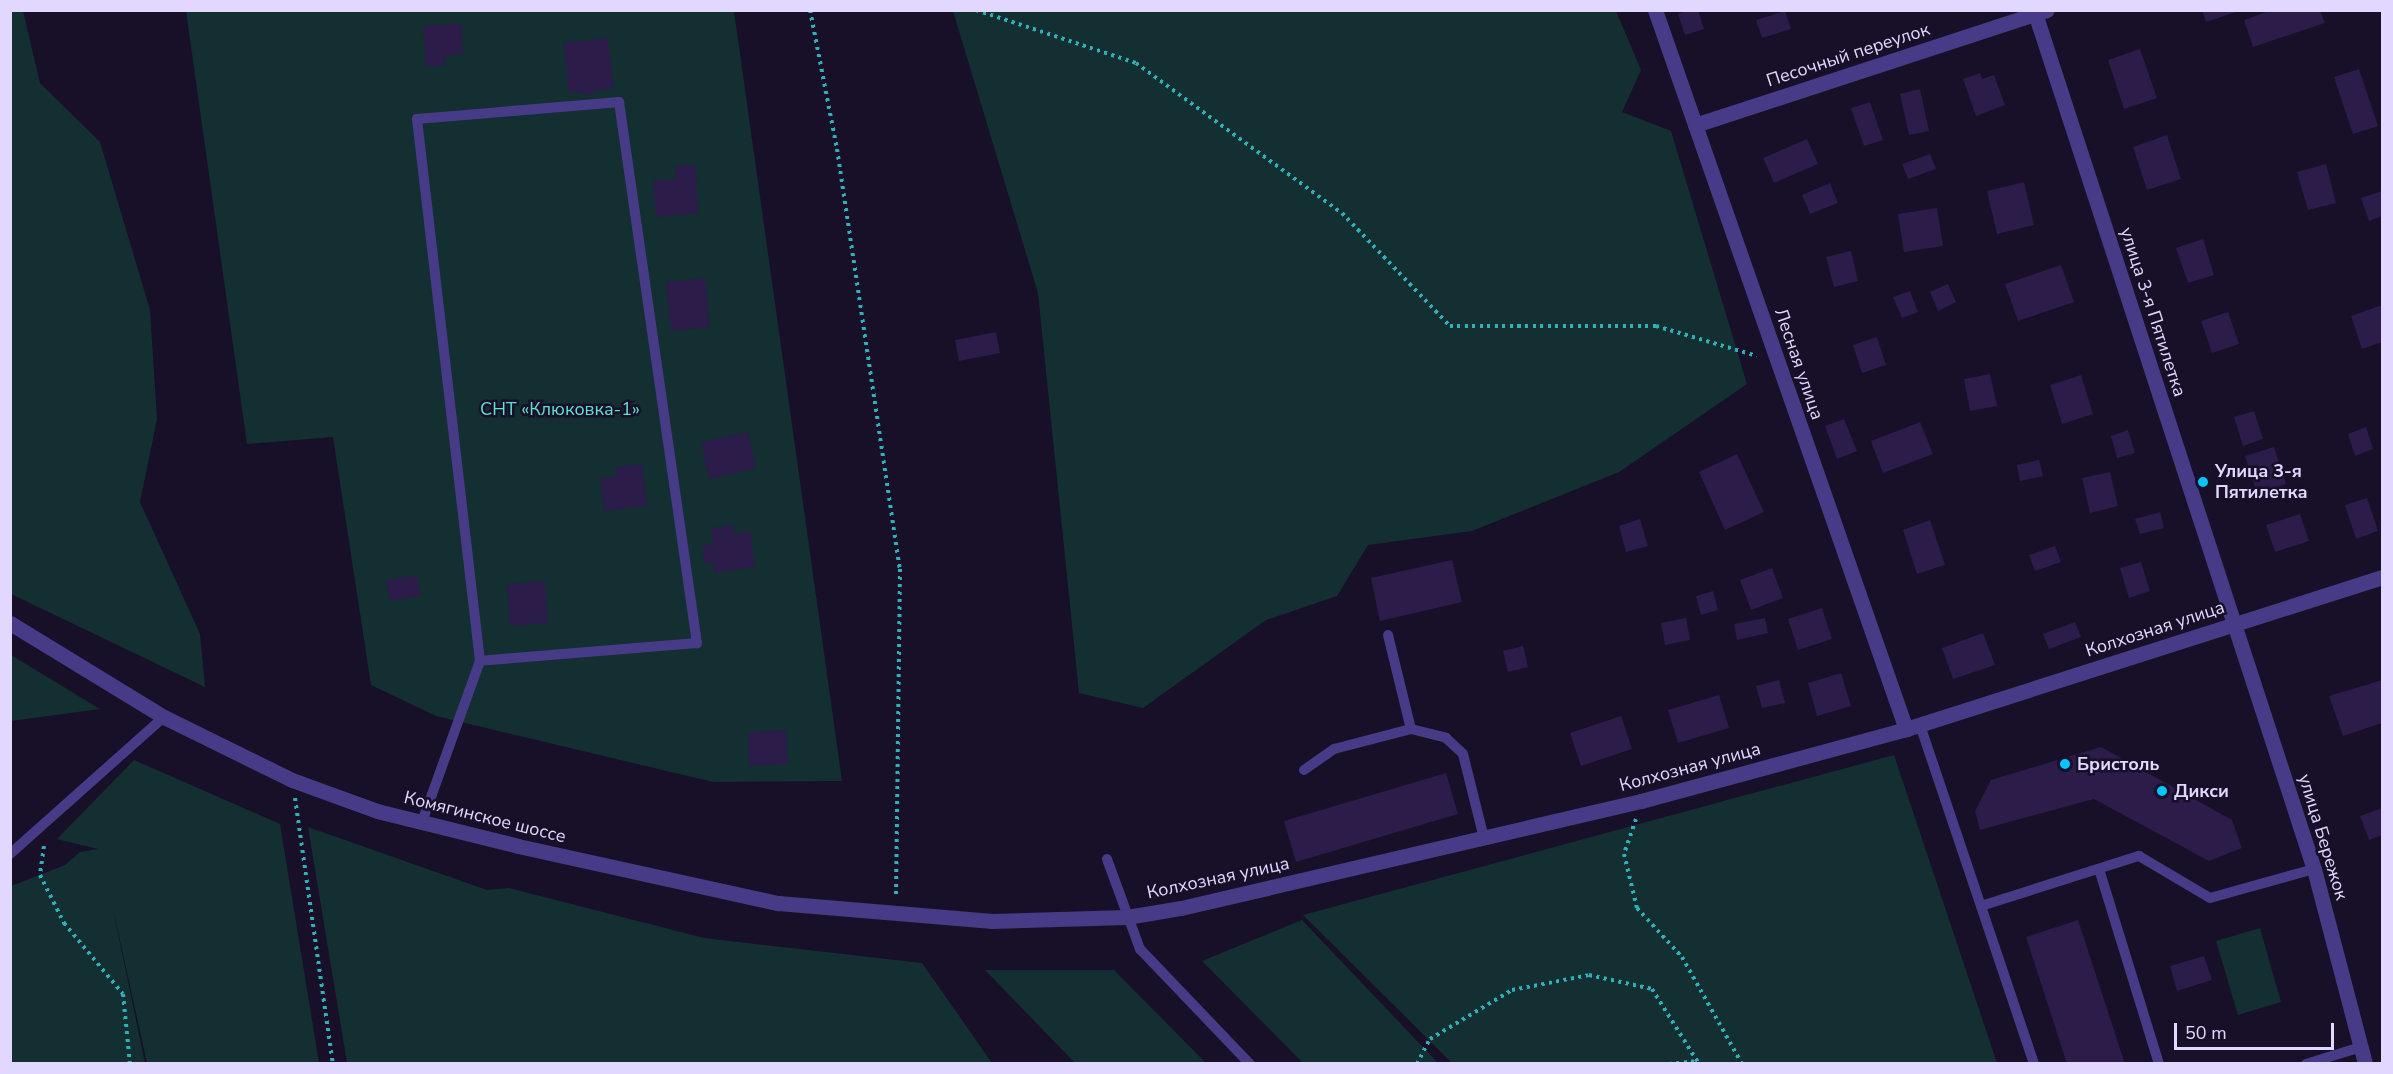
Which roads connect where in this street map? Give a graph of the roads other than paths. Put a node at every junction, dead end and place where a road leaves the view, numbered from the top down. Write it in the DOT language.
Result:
graph roads {
  1 [pos="1655,10"];
  2 [pos="2039,12"];
  3 [pos="1695,125"];
  4 [pos="2382,577"];
  5 [pos="10,623"];
  6 [pos="2235,624"];
  7 [pos="1388,635"];
  8 [pos="480,661"];
  9 [pos="164,717"];
  10 [pos="1913,727"];
  11 [pos="1411,729"];
  12 [pos="1304,770"];
  13 [pos="422,822"];
  14 [pos="1484,838"];
  15 [pos="10,854"];
  16 [pos="1107,859"];
  17 [pos="2314,868"];
  18 [pos="2099,869"];
  19 [pos="1982,906"];
  20 [pos="1127,917"];
  21 [pos="992,921"];
  22 [pos="2361,1047"];
  23 [pos="1251,1064"];
  24 [pos="2034,1064"];
  25 [pos="2158,1064"];
  26 [pos="2306,1064"];
  27 [pos="2365,1064"];
  1 -- 3 [label="street, Лесная улица"];
  2 -- 3 [label="street, Песочный переулок"];
  2 -- 6 [label="street, улица 3-я Пятилетка"];
  3 -- 10 [label="street, Лесная улица"];
  4 -- 6 [label="street, Колхозная улица"];
  5 -- 9 [label="street, Комягинское шоссе"];
  6 -- 10 [label="street, Колхозная улица"];
  6 -- 17 [label="street, улица Бережок"];
  7 -- 11 [label="lane"];
  8 -- 8 [label="lane"];
  8 -- 13 [label="lane"];
  9 -- 13 [label="street, Комягинское шоссе"];
  9 -- 15 [label="lane"];
  10 -- 14 [label="street, Колхозная улица"];
  10 -- 19 [label="lane"];
  11 -- 12 [label="lane"];
  11 -- 14 [label="lane"];
  13 -- 21 [label="street, Комягинское шоссе"];
  14 -- 20 [label="street, Колхозная улица"];
  16 -- 20 [label="lane"];
  17 -- 18 [label="lane"];
  17 -- 22 [label="street, улица Бережок"];
  18 -- 19 [label="lane"];
  18 -- 25 [label="lane"];
  19 -- 24 [label="lane"];
  20 -- 21 [label="street, Колхозная улица"];
  20 -- 23 [label="lane"];
  22 -- 26 [label="lane"];
  22 -- 27 [label="street, улица Бережок"];
}
